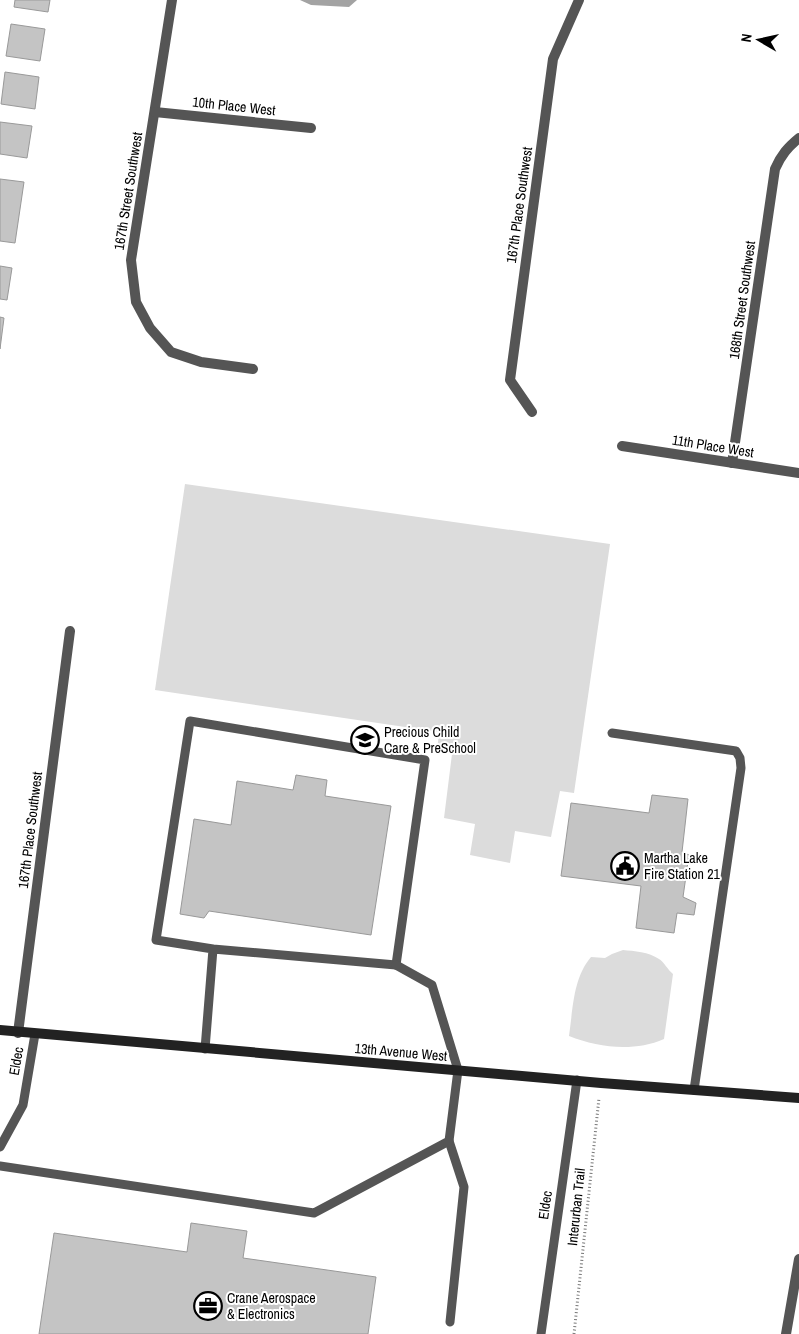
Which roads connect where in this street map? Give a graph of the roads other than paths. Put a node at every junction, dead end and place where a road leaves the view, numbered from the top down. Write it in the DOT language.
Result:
graph roads {
  1 [pos="172,0"];
  2 [pos="579,0"];
  3 [pos="155,112"];
  4 [pos="311,128"];
  5 [pos="799,138"];
  6 [pos="253,369"];
  7 [pos="532,412"];
  8 [pos="622,446"];
  9 [pos="732,463"];
  10 [pos="799,473"];
  11 [pos="70,631"];
  12 [pos="612,732"];
  13 [pos="213,949"];
  14 [pos="396,965"];
  15 [pos="0,1030"];
  16 [pos="18,1032"];
  17 [pos="35,1034"];
  18 [pos="205,1048"];
  19 [pos="458,1070"];
  20 [pos="577,1080"];
  21 [pos="694,1090"];
  22 [pos="799,1098"];
  23 [pos="449,1142"];
  24 [pos="0,1147"];
  25 [pos="0,1166"];
  26 [pos="799,1258"];
  27 [pos="450,1322"];
  28 [pos="541,1334"];
  29 [pos="786,1334"];
  1 -- 3 [label="street, 167th Street Southwest"];
  2 -- 7 [label="street, 167th Place Southwest"];
  3 -- 4 [label="street, 10th Place West"];
  3 -- 6 [label="street, 167th Street Southwest"];
  5 -- 9 [label="street, 168th Street Southwest"];
  8 -- 9 [label="street, 11th Place West"];
  9 -- 10 [label="street, 11th Place West"];
  11 -- 16 [label="street, 167th Place Southwest"];
  12 -- 21 [label="lane"];
  13 -- 14 [label="lane"];
  13 -- 14 [label="lane"];
  13 -- 18 [label="lane"];
  14 -- 19 [label="lane"];
  15 -- 16 [label="street, 13th Avenue West"];
  16 -- 17 [label="street, 13th Avenue West"];
  17 -- 18 [label="street, 13th Avenue West"];
  17 -- 24 [label="lane, Eldec"];
  18 -- 19 [label="street, 13th Avenue West"];
  19 -- 20 [label="street, 13th Avenue West"];
  19 -- 23 [label="lane"];
  20 -- 21 [label="street, 13th Avenue West"];
  20 -- 28 [label="lane, Eldec"];
  21 -- 22 [label="street, 13th Avenue West"];
  23 -- 25 [label="lane"];
  23 -- 27 [label="lane"];
  26 -- 29 [label="street"];
}
